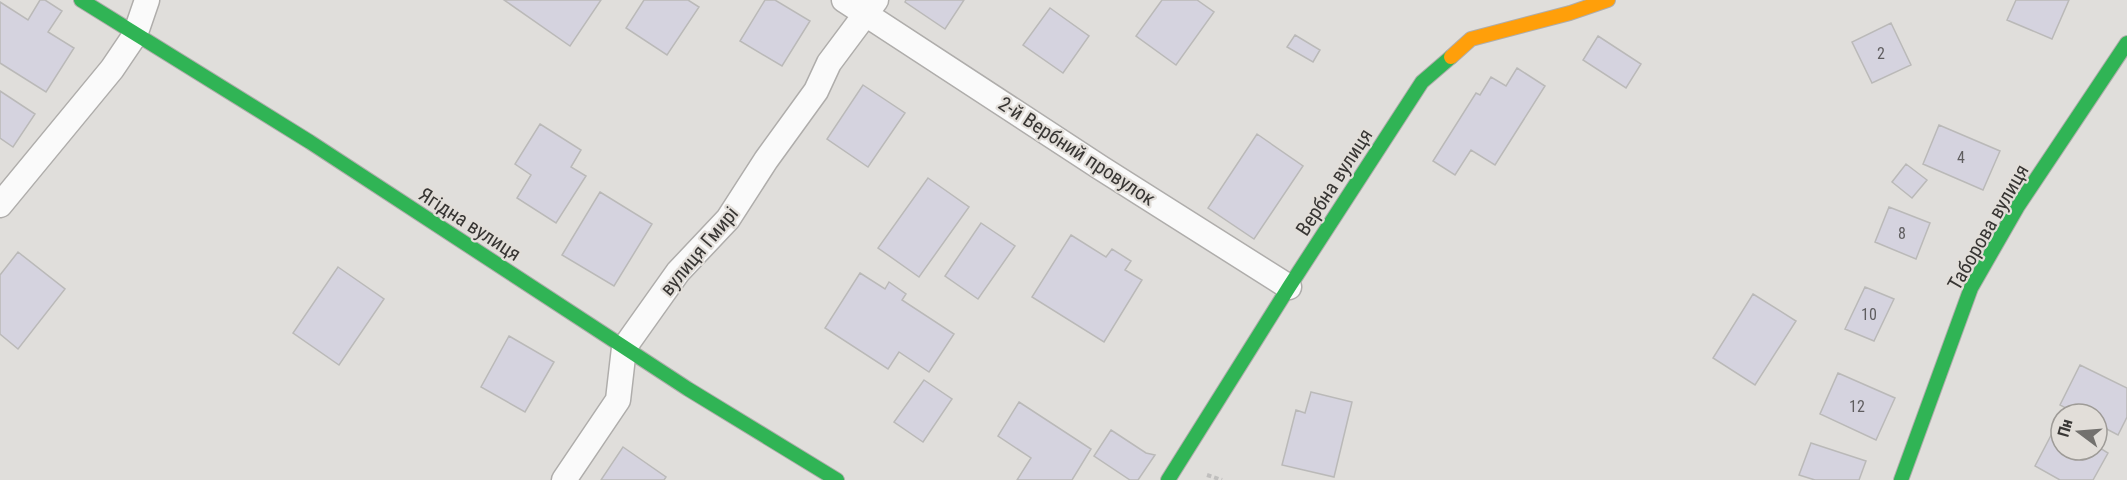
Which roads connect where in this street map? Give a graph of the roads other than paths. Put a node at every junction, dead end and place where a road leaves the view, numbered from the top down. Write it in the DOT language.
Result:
graph roads {
  1 [pos="81,0"];
  2 [pos="147,0"];
  3 [pos="844,0"];
  4 [pos="1608,0"];
  5 [pos="871,7"];
  6 [pos="1569,7"];
  7 [pos="135,35"];
  8 [pos="2127,43"];
  9 [pos="0,205"];
  10 [pos="1289,287"];
  11 [pos="624,348"];
  12 [pos="564,480"];
  13 [pos="837,480"];
  14 [pos="1168,480"];
  15 [pos="1901,480"];
  1 -- 7 [label="street, Ягідна вулиця"];
  2 -- 7 [label="street"];
  3 -- 5 [label="street, 2-й Вербний провулок"];
  4 -- 6 [label="street, Вербна вулиця"];
  5 -- 10 [label="street, 2-й Вербний провулок"];
  5 -- 11 [label="street, вулиця Гмирі"];
  6 -- 10 [label="street, Вербна вулиця"];
  7 -- 9 [label="street"];
  7 -- 11 [label="street, Ягідна вулиця"];
  8 -- 15 [label="street, Таборова вулиця"];
  10 -- 14 [label="street, Вербна вулиця"];
  11 -- 12 [label="street, вулиця Гмирі"];
  11 -- 13 [label="street, Ягідна вулиця"];
}
